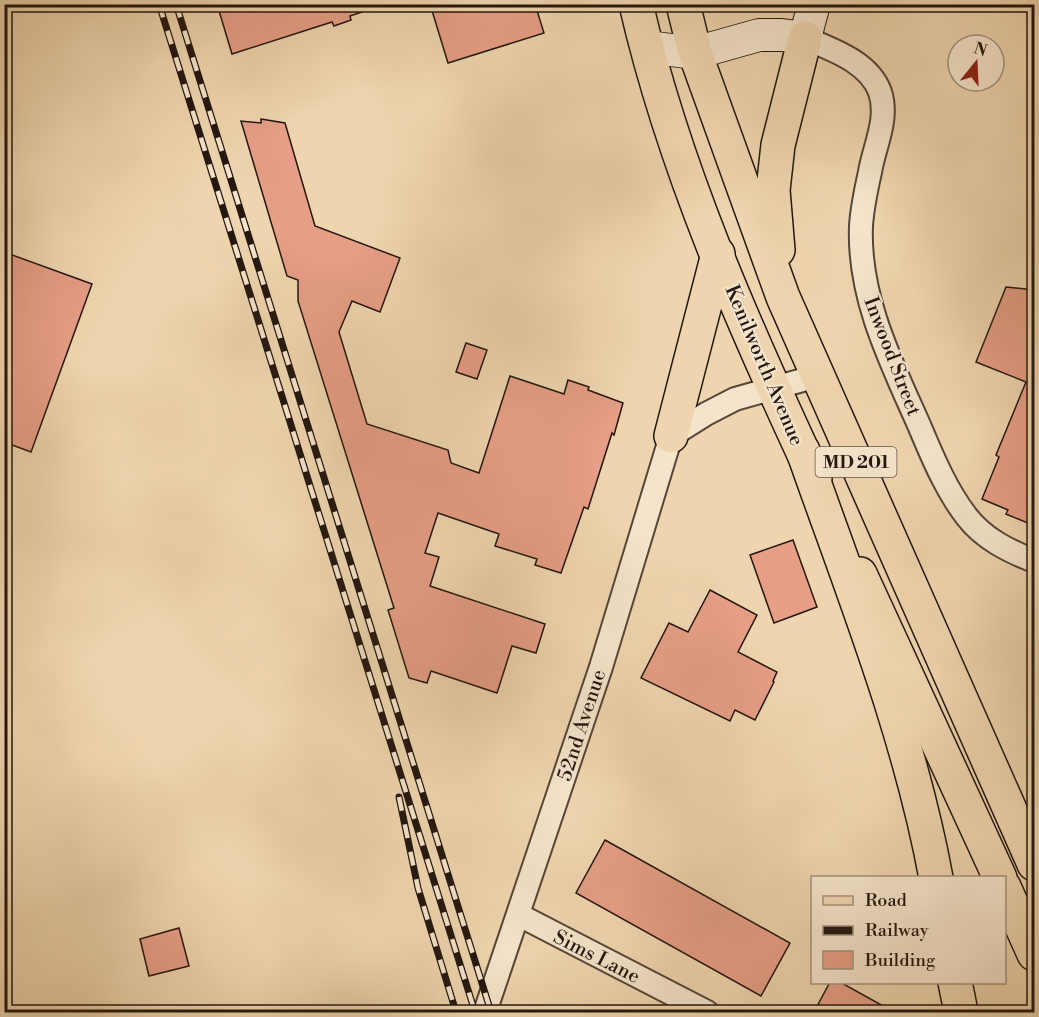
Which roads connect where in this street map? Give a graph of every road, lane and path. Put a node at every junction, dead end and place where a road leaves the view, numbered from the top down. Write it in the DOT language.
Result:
graph roads {
  1 [pos="636,4"];
  2 [pos="683,4"];
  3 [pos="813,4"];
  4 [pos="805,38"];
  5 [pos="647,46"];
  6 [pos="695,53"];
  7 [pos="718,254"];
  8 [pos="783,297"];
  9 [pos="818,376"];
  10 [pos="773,387"];
  11 [pos="671,436"];
  12 [pos="803,451"];
  13 [pos="1035,561"];
  14 [pos="1035,864"];
  15 [pos="936,876"];
  16 [pos="999,876"];
  17 [pos="1006,889"];
  18 [pos="519,915"];
  19 [pos="1035,954"];
  20 [pos="955,984"];
  21 [pos="485,1012"];
  22 [pos="707,1012"];
  23 [pos="961,1012"];
  1 -- 5 [label="main road, Kenilworth Avenue / MD 201"];
  2 -- 6 [label="main road, MD 201"];
  3 -- 4 [label="street"];
  4 -- 6 [label="street"];
  4 -- 8 [label="main road"];
  4 -- 13 [label="street, Inwood Street"];
  5 -- 6 [label="street"];
  5 -- 7 [label="main road, Kenilworth Avenue / MD 201"];
  6 -- 8 [label="main road, MD 201"];
  7 -- 10 [label="main road, Kenilworth Avenue / MD 201"];
  7 -- 11 [label="main road"];
  8 -- 9 [label="main road, MD 201"];
  9 -- 10 [label="street"];
  9 -- 14 [label="main road, MD 201"];
  10 -- 11 [label="street"];
  10 -- 12 [label="main road, Kenilworth Avenue / MD 201"];
  11 -- 18 [label="street, 52nd Avenue"];
  12 -- 15 [label="main road"];
  12 -- 16 [label="main road, Kenilworth Avenue / MD 201"];
  17 -- 19 [label="main road"];
  18 -- 21 [label="street, 52nd Avenue"];
  18 -- 22 [label="street, Sims Lane"];
  20 -- 23 [label="main road"];
}
